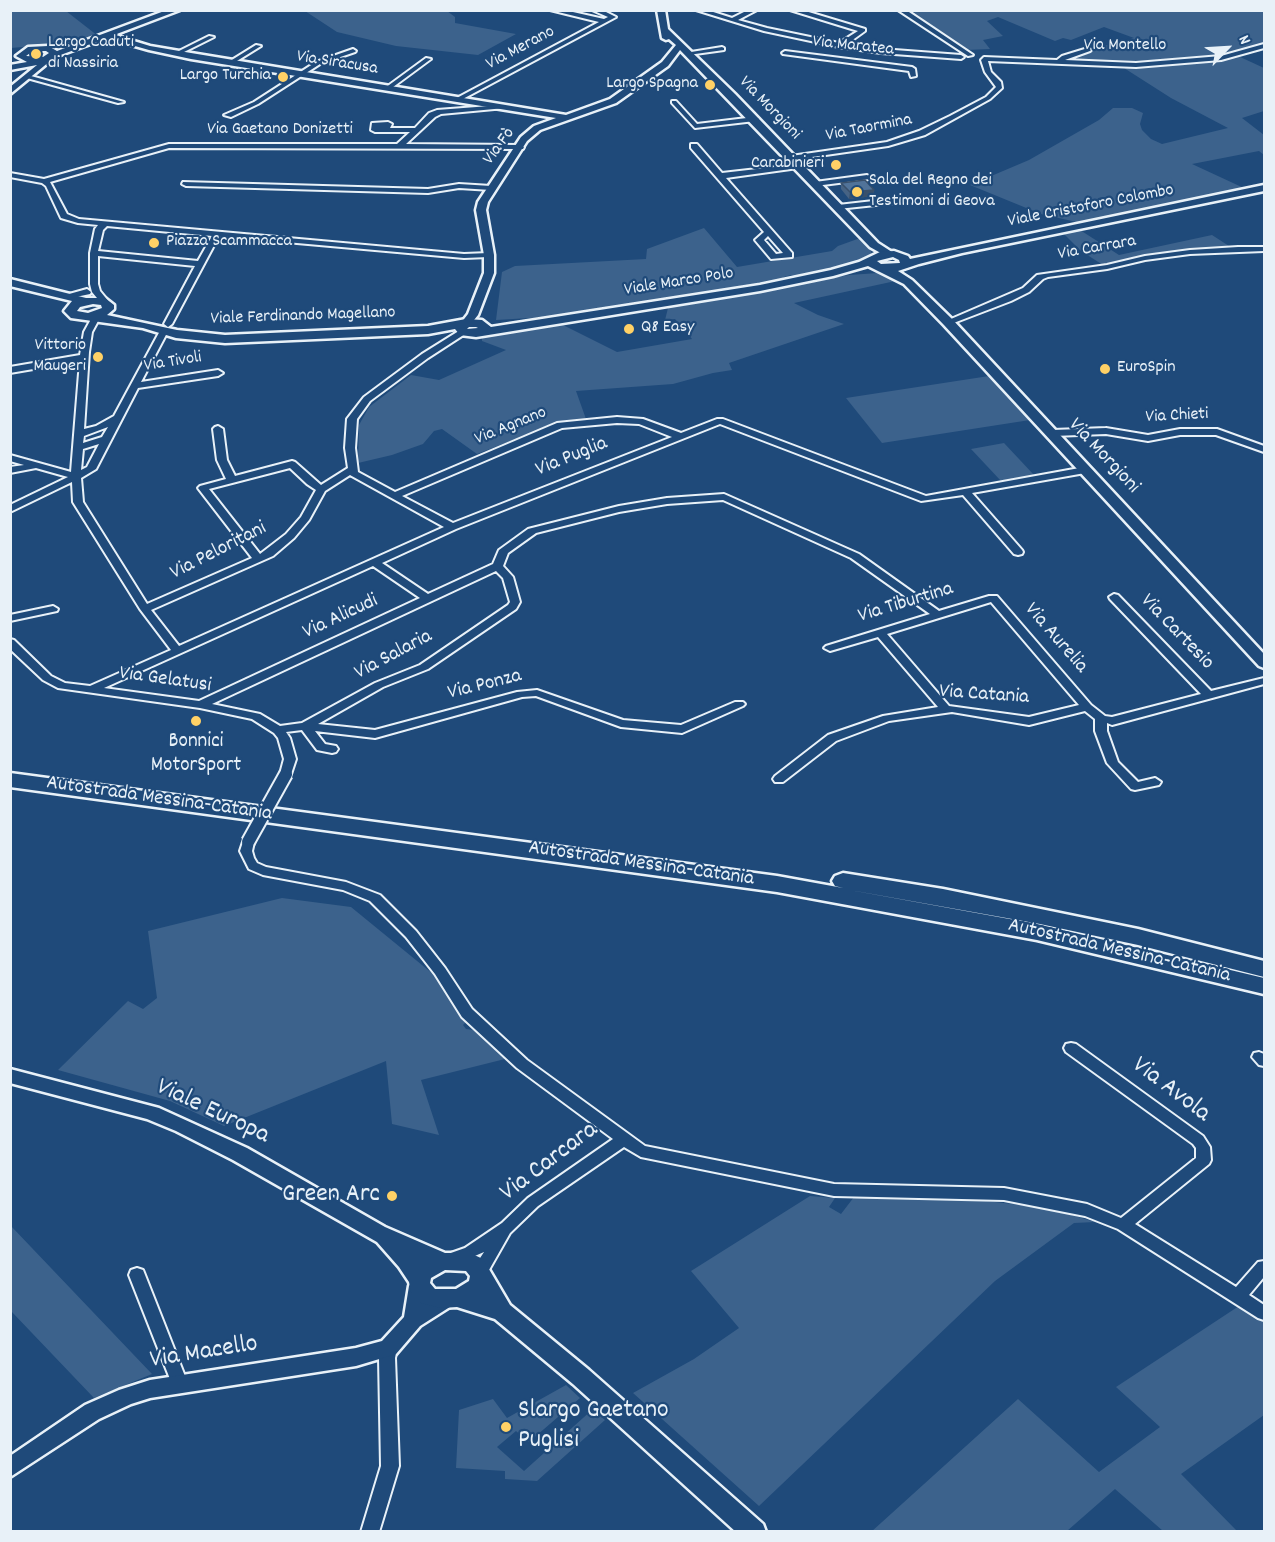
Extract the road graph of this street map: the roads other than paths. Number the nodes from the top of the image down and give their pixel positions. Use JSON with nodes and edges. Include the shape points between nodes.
{"nodes":[{"id":1,"x":176,"y":10,"type":"edge"},
{"id":2,"x":553,"y":10,"type":"edge"},
{"id":3,"x":594,"y":10,"type":"edge"},
{"id":4,"x":660,"y":10,"type":"edge"},
{"id":5,"x":699,"y":10,"type":"edge"},
{"id":6,"x":754,"y":10,"type":"edge"},
{"id":7,"x":793,"y":10,"type":"edge"},
{"id":8,"x":901,"y":10,"type":"edge"},
{"id":9,"x":732,"y":20,"type":"junction"},
{"id":10,"x":603,"y":22,"type":"junction"},
{"id":11,"x":665,"y":30,"type":"junction"},
{"id":12,"x":106,"y":35,"type":"junction"},
{"id":13,"x":211,"y":37,"type":"dead end"},
{"id":14,"x":667,"y":43,"type":"junction"},
{"id":15,"x":840,"y":45,"type":"junction"},
{"id":16,"x":258,"y":46,"type":"dead end"},
{"id":17,"x":1264,"y":46,"type":"edge"},
{"id":18,"x":40,"y":48,"type":"junction"},
{"id":19,"x":722,"y":49,"type":"dead end"},
{"id":20,"x":679,"y":50,"type":"junction"},
{"id":21,"x":1088,"y":50,"type":"dead end"},
{"id":22,"x":353,"y":51,"type":"dead end"},
{"id":23,"x":10,"y":52,"type":"edge"},
{"id":24,"x":178,"y":53,"type":"junction"},
{"id":25,"x":784,"y":53,"type":"dead end"},
{"id":26,"x":967,"y":57,"type":"junction"},
{"id":27,"x":821,"y":58,"type":"junction"},
{"id":28,"x":428,"y":59,"type":"dead end"},
{"id":29,"x":984,"y":59,"type":"junction"},
{"id":30,"x":37,"y":61,"type":"junction"},
{"id":31,"x":1059,"y":62,"type":"junction"},
{"id":32,"x":230,"y":63,"type":"junction"},
{"id":33,"x":11,"y":68,"type":"edge"},
{"id":34,"x":987,"y":69,"type":"junction"},
{"id":35,"x":301,"y":75,"type":"junction"},
{"id":36,"x":913,"y":76,"type":"dead end"},
{"id":37,"x":29,"y":77,"type":"junction"},
{"id":38,"x":387,"y":89,"type":"junction"},
{"id":39,"x":10,"y":92,"type":"edge"},
{"id":40,"x":457,"y":100,"type":"junction"},
{"id":41,"x":120,"y":102,"type":"dead end"},
{"id":42,"x":674,"y":102,"type":"dead end"},
{"id":43,"x":502,"y":107,"type":"junction"},
{"id":44,"x":228,"y":115,"type":"dead end"},
{"id":45,"x":564,"y":117,"type":"junction"},
{"id":46,"x":755,"y":119,"type":"junction"},
{"id":47,"x":386,"y":130,"type":"dead end"},
{"id":48,"x":417,"y":130,"type":"junction"},
{"id":49,"x":400,"y":146,"type":"junction"},
{"id":50,"x":694,"y":146,"type":"dead end"},
{"id":51,"x":495,"y":147,"type":"junction"},
{"id":52,"x":519,"y":147,"type":"junction"},
{"id":53,"x":795,"y":154,"type":"junction"},
{"id":54,"x":798,"y":166,"type":"junction"},
{"id":55,"x":10,"y":175,"type":"edge"},
{"id":56,"x":720,"y":176,"type":"junction"},
{"id":57,"x":867,"y":177,"type":"dead end"},
{"id":58,"x":44,"y":181,"type":"junction"},
{"id":59,"x":186,"y":184,"type":"dead end"},
{"id":60,"x":815,"y":184,"type":"junction"},
{"id":61,"x":491,"y":188,"type":"junction"},
{"id":62,"x":1264,"y":189,"type":"edge"},
{"id":63,"x":891,"y":201,"type":"dead end"},
{"id":64,"x":838,"y":207,"type":"junction"},
{"id":65,"x":104,"y":224,"type":"junction"},
{"id":66,"x":769,"y":232,"type":"dead end"},
{"id":67,"x":217,"y":233,"type":"junction"},
{"id":68,"x":1264,"y":249,"type":"edge"},
{"id":69,"x":962,"y":250,"type":"junction"},
{"id":70,"x":94,"y":253,"type":"junction"},
{"id":71,"x":874,"y":253,"type":"junction"},
{"id":72,"x":892,"y":254,"type":"junction"},
{"id":73,"x":489,"y":255,"type":"junction"},
{"id":74,"x":201,"y":264,"type":"junction"},
{"id":75,"x":904,"y":266,"type":"junction"},
{"id":76,"x":883,"y":268,"type":"junction"},
{"id":77,"x":833,"y":273,"type":"junction"},
{"id":78,"x":10,"y":282,"type":"edge"},
{"id":79,"x":908,"y":282,"type":"junction"},
{"id":80,"x":93,"y":284,"type":"junction"},
{"id":81,"x":37,"y":291,"type":"junction"},
{"id":82,"x":86,"y":298,"type":"junction"},
{"id":83,"x":107,"y":304,"type":"junction"},
{"id":84,"x":71,"y":312,"type":"junction"},
{"id":85,"x":92,"y":316,"type":"junction"},
{"id":86,"x":948,"y":322,"type":"junction"},
{"id":87,"x":144,"y":325,"type":"junction"},
{"id":88,"x":166,"y":327,"type":"junction"},
{"id":89,"x":470,"y":327,"type":"junction"},
{"id":90,"x":88,"y":332,"type":"junction"},
{"id":91,"x":85,"y":357,"type":"junction"},
{"id":92,"x":10,"y":370,"type":"edge"},
{"id":93,"x":218,"y":373,"type":"dead end"},
{"id":94,"x":134,"y":386,"type":"junction"},
{"id":95,"x":116,"y":418,"type":"junction"},
{"id":96,"x":218,"y":429,"type":"dead end"},
{"id":97,"x":79,"y":434,"type":"junction"},
{"id":98,"x":1053,"y":434,"type":"junction"},
{"id":99,"x":679,"y":436,"type":"junction"},
{"id":100,"x":106,"y":439,"type":"junction"},
{"id":101,"x":79,"y":447,"type":"junction"},
{"id":102,"x":1264,"y":449,"type":"edge"},
{"id":103,"x":10,"y":458,"type":"edge"},
{"id":104,"x":37,"y":465,"type":"junction"},
{"id":105,"x":10,"y":470,"type":"edge"},
{"id":106,"x":351,"y":470,"type":"junction"},
{"id":107,"x":1085,"y":470,"type":"junction"},
{"id":108,"x":76,"y":476,"type":"junction"},
{"id":109,"x":232,"y":480,"type":"junction"},
{"id":110,"x":321,"y":489,"type":"junction"},
{"id":111,"x":965,"y":491,"type":"junction"},
{"id":112,"x":395,"y":495,"type":"junction"},
{"id":113,"x":10,"y":509,"type":"edge"},
{"id":114,"x":452,"y":527,"type":"junction"},
{"id":115,"x":1018,"y":552,"type":"dead end"},
{"id":116,"x":259,"y":559,"type":"junction"},
{"id":117,"x":374,"y":562,"type":"junction"},
{"id":118,"x":498,"y":566,"type":"junction"},
{"id":119,"x":1114,"y":597,"type":"dead end"},
{"id":120,"x":993,"y":598,"type":"joint"},
{"id":121,"x":428,"y":599,"type":"junction"},
{"id":122,"x":53,"y":609,"type":"dead end"},
{"id":123,"x":145,"y":609,"type":"junction"},
{"id":124,"x":938,"y":615,"type":"junction"},
{"id":125,"x":10,"y":618,"type":"edge"},
{"id":126,"x":880,"y":632,"type":"junction"},
{"id":127,"x":10,"y":642,"type":"edge"},
{"id":128,"x":830,"y":648,"type":"dead end"},
{"id":129,"x":177,"y":651,"type":"junction"},
{"id":130,"x":1264,"y":663,"type":"edge"},
{"id":131,"x":1264,"y":681,"type":"edge"},
{"id":132,"x":91,"y":690,"type":"junction"},
{"id":133,"x":1209,"y":696,"type":"junction"},
{"id":134,"x":739,"y":704,"type":"dead end"},
{"id":135,"x":200,"y":705,"type":"junction"},
{"id":136,"x":1088,"y":707,"type":"junction"},
{"id":137,"x":945,"y":710,"type":"junction"},
{"id":138,"x":1101,"y":718,"type":"junction"},
{"id":139,"x":304,"y":726,"type":"junction"},
{"id":140,"x":278,"y":730,"type":"junction"},
{"id":141,"x":332,"y":749,"type":"dead end"},
{"id":142,"x":10,"y":766,"type":"edge"},
{"id":143,"x":10,"y":773,"type":"edge"},
{"id":144,"x":779,"y":779,"type":"dead end"},
{"id":145,"x":10,"y":780,"type":"edge"},
{"id":146,"x":1155,"y":782,"type":"dead end"},
{"id":147,"x":875,"y":886,"type":"junction"},
{"id":148,"x":1264,"y":969,"type":"edge"},
{"id":149,"x":1264,"y":986,"type":"edge"},
{"id":150,"x":1071,"y":1048,"type":"dead end"},
{"id":151,"x":10,"y":1076,"type":"edge"},
{"id":152,"x":624,"y":1139,"type":"junction"},
{"id":153,"x":1123,"y":1225,"type":"junction"},
{"id":154,"x":507,"y":1227,"type":"junction"},
{"id":155,"x":377,"y":1233,"type":"junction"},
{"id":156,"x":446,"y":1261,"type":"junction"},
{"id":157,"x":1264,"y":1267,"type":"edge"},
{"id":158,"x":480,"y":1274,"type":"junction"},
{"id":159,"x":137,"y":1275,"type":"dead end"},
{"id":160,"x":419,"y":1283,"type":"junction"},
{"id":161,"x":1238,"y":1296,"type":"junction"},
{"id":162,"x":451,"y":1299,"type":"junction"},
{"id":163,"x":502,"y":1312,"type":"junction"},
{"id":164,"x":1264,"y":1313,"type":"edge"},
{"id":165,"x":413,"y":1320,"type":"junction"},
{"id":166,"x":389,"y":1348,"type":"junction"},
{"id":167,"x":180,"y":1384,"type":"junction"},
{"id":168,"x":10,"y":1468,"type":"edge"},
{"id":169,"x":370,"y":1532,"type":"edge"},
{"id":170,"x":754,"y":1532,"type":"edge"}],
"edges":[{"from":1,"to":12,"type":"street"},
{"from":2,"to":10,"type":"street"},
{"from":3,"to":10,"type":"street","via":[[614,16]]},
{"from":4,"to":11,"type":"street"},
{"from":5,"to":9,"type":"street"},
{"from":6,"to":9,"type":"street"},
{"from":7,"to":15,"type":"street","via":[[863,30]]},
{"from":8,"to":26,"type":"street"},
{"from":9,"to":15,"type":"street"},
{"from":10,"to":40,"type":"street","name":"Via Merano"},
{"from":11,"to":14,"type":"street"},
{"from":11,"to":20,"type":"street","name":"Via Morgioni"},
{"from":12,"to":18,"type":"street"},
{"from":12,"to":24,"type":"street","name":"Via Siracusa"},
{"from":12,"to":30,"type":"street"},
{"from":13,"to":24,"type":"street"},
{"from":14,"to":20,"type":"street"},
{"from":14,"to":20,"type":"street"},
{"from":15,"to":26,"type":"street"},
{"from":15,"to":27,"type":"street"},
{"from":16,"to":32,"type":"street"},
{"from":17,"to":31,"type":"street","name":"Via Montello","via":[[1221,58],[1136,65]]},
{"from":18,"to":23,"type":"street"},
{"from":18,"to":30,"type":"street","via":[[54,51]]},
{"from":18,"to":30,"type":"street","via":[[23,52]]},
{"from":19,"to":20,"type":"street"},
{"from":20,"to":45,"type":"street","name":"Via Fò","via":[[613,101]]},
{"from":20,"to":46,"type":"street","name":"Via Morgioni"},
{"from":21,"to":31,"type":"street"},
{"from":22,"to":35,"type":"street","via":[[318,63]]},
{"from":23,"to":30,"type":"street"},
{"from":24,"to":32,"type":"street","name":"Via Siracusa"},
{"from":25,"to":27,"type":"street","name":"Via Maratea"},
{"from":26,"to":29,"type":"street","name":"Via Montello"},
{"from":26,"to":34,"type":"street","name":"Via Taormina"},
{"from":27,"to":36,"type":"street","name":"Via Maratea","via":[[912,69]]},
{"from":28,"to":38,"type":"street"},
{"from":29,"to":31,"type":"street","name":"Via Montello"},
{"from":29,"to":34,"type":"street","name":"Via Taormina"},
{"from":30,"to":33,"type":"street"},
{"from":30,"to":37,"type":"street"},
{"from":32,"to":35,"type":"street","name":"Via Siracusa"},
{"from":34,"to":53,"type":"street","name":"Via Taormina","via":[[998,82],[995,93],[922,133],[888,144]]},
{"from":35,"to":38,"type":"street","name":"Via Siracusa"},
{"from":35,"to":44,"type":"street"},
{"from":37,"to":39,"type":"street"},
{"from":37,"to":41,"type":"street"},
{"from":38,"to":40,"type":"street","name":"Via Siracusa"},
{"from":40,"to":43,"type":"street","name":"Via Siracusa"},
{"from":42,"to":46,"type":"street","via":[[691,126]]},
{"from":43,"to":45,"type":"street","name":"Via Siracusa"},
{"from":43,"to":48,"type":"street","via":[[440,112]]},
{"from":45,"to":52,"type":"street","name":"Via Fò","via":[[537,128]]},
{"from":46,"to":53,"type":"street","name":"Via Morgioni"},
{"from":47,"to":48,"type":"street"},
{"from":48,"to":49,"type":"street"},
{"from":49,"to":51,"type":"street","name":"Via Gaetano Donizetti"},
{"from":49,"to":58,"type":"street","name":"Via Gaetano Donizetti","via":[[169,146]]},
{"from":50,"to":56,"type":"street"},
{"from":51,"to":52,"type":"street"},
{"from":51,"to":52,"type":"street"},
{"from":52,"to":61,"type":"street","name":"Via Fò"},
{"from":53,"to":54,"type":"street","name":"Via Morgioni"},
{"from":54,"to":56,"type":"street"},
{"from":54,"to":60,"type":"street","name":"Via Morgioni"},
{"from":55,"to":58,"type":"street"},
{"from":56,"to":66,"type":"street"},
{"from":57,"to":60,"type":"street"},
{"from":58,"to":65,"type":"street","via":[[64,216]]},
{"from":59,"to":61,"type":"street","via":[[428,191],[459,186]]},
{"from":60,"to":64,"type":"street","name":"Via Morgioni"},
{"from":61,"to":73,"type":"street","name":"Via Fò","via":[[481,210]]},
{"from":62,"to":69,"type":"main road","name":"Viale Cristoforo Colombo"},
{"from":63,"to":64,"type":"street"},
{"from":64,"to":71,"type":"street","name":"Via Morgioni"},
{"from":65,"to":67,"type":"street"},
{"from":65,"to":70,"type":"street","via":[[99,229]]},
{"from":67,"to":73,"type":"street","via":[[464,256]]},
{"from":67,"to":74,"type":"street"},
{"from":68,"to":86,"type":"street","name":"Via Carrara","via":[[1145,258],[1042,276],[1008,299]]},
{"from":69,"to":72,"type":"main road"},
{"from":69,"to":75,"type":"main road"},
{"from":70,"to":74,"type":"street"},
{"from":70,"to":80,"type":"street"},
{"from":71,"to":72,"type":"main road"},
{"from":71,"to":76,"type":"main road","via":[[873,264]]},
{"from":71,"to":77,"type":"main road","via":[[863,264]]},
{"from":72,"to":75,"type":"main road","via":[[904,258]]},
{"from":73,"to":89,"type":"street","name":"Via Fò","via":[[489,273]]},
{"from":74,"to":88,"type":"street"},
{"from":75,"to":76,"type":"main road"},
{"from":75,"to":79,"type":"main road","via":[[902,272]]},
{"from":76,"to":77,"type":"main road"},
{"from":76,"to":79,"type":"main road"},
{"from":77,"to":89,"type":"main road","name":"Viale Marco Polo","via":[[529,323]]},
{"from":78,"to":81,"type":"main road"},
{"from":79,"to":86,"type":"main road","name":"Via Morgioni"},
{"from":80,"to":82,"type":"street"},
{"from":80,"to":83,"type":"street"},
{"from":81,"to":82,"type":"main road"},
{"from":81,"to":84,"type":"main road"},
{"from":82,"to":83,"type":"main road"},
{"from":82,"to":84,"type":"main road","via":[[73,305]]},
{"from":83,"to":85,"type":"main road","via":[[104,312]]},
{"from":83,"to":87,"type":"main road"},
{"from":84,"to":85,"type":"main road"},
{"from":84,"to":90,"type":"street","via":[[87,325]]},
{"from":85,"to":87,"type":"main road"},
{"from":85,"to":90,"type":"street","via":[[94,321]]},
{"from":86,"to":98,"type":"main road","name":"Via Morgioni"},
{"from":87,"to":88,"type":"main road","name":"Viale Ferdinando Magellano"},
{"from":88,"to":89,"type":"main road","name":"Viale Ferdinando Magellano","via":[[201,338],[249,340]]},
{"from":88,"to":94,"type":"street"},
{"from":89,"to":106,"type":"street","via":[[367,399],[352,419]]},
{"from":90,"to":91,"type":"street"},
{"from":91,"to":92,"type":"street"},
{"from":91,"to":97,"type":"street"},
{"from":93,"to":94,"type":"street","name":"Via Tivoli"},
{"from":94,"to":95,"type":"street"},
{"from":95,"to":97,"type":"street"},
{"from":95,"to":100,"type":"street"},
{"from":96,"to":109,"type":"street","via":[[222,460]]},
{"from":97,"to":101,"type":"street"},
{"from":98,"to":102,"type":"street","name":"Via Chieti","via":[[1106,431],[1148,438],[1180,432],[1217,432]]},
{"from":98,"to":107,"type":"main road","name":"Via Morgioni"},
{"from":99,"to":111,"type":"street","name":"Via Puglia","via":[[720,421],[925,499]]},
{"from":99,"to":112,"type":"street","name":"Via Agnano","via":[[640,421],[560,425]]},
{"from":99,"to":114,"type":"street","name":"Via Puglia"},
{"from":100,"to":101,"type":"street"},
{"from":100,"to":108,"type":"street","via":[[91,469]]},
{"from":101,"to":108,"type":"street"},
{"from":103,"to":104,"type":"street"},
{"from":104,"to":105,"type":"street"},
{"from":104,"to":108,"type":"street"},
{"from":106,"to":110,"type":"street","name":"Via Peloritani"},
{"from":106,"to":112,"type":"street"},
{"from":107,"to":111,"type":"street","name":"Via Puglia"},
{"from":107,"to":130,"type":"main road","name":"Via Morgioni"},
{"from":108,"to":113,"type":"street"},
{"from":108,"to":123,"type":"street","via":[[78,502]]},
{"from":109,"to":110,"type":"street","via":[[292,464]]},
{"from":109,"to":116,"type":"street","via":[[203,488]]},
{"from":110,"to":116,"type":"street","name":"Via Peloritani","via":[[290,536]]},
{"from":111,"to":115,"type":"street"},
{"from":112,"to":114,"type":"street"},
{"from":114,"to":117,"type":"street","name":"Via Puglia"},
{"from":116,"to":123,"type":"street","name":"Via Peloritani"},
{"from":117,"to":121,"type":"street"},
{"from":117,"to":129,"type":"street","name":"Via Puglia"},
{"from":118,"to":121,"type":"street","name":"Via Alicudi"},
{"from":118,"to":124,"type":"street","via":[[503,552],[532,531],[619,509],[724,497],[855,556]]},
{"from":118,"to":139,"type":"street","name":"Via Salaria","via":[[508,577],[515,602],[512,607],[424,667],[380,685]]},
{"from":119,"to":133,"type":"street","name":"Via Cartesio"},
{"from":120,"to":124,"type":"street","name":"Via Tiburtina"},
{"from":120,"to":136,"type":"street","name":"Via Aurelia"},
{"from":121,"to":135,"type":"street","name":"Via Alicudi"},
{"from":122,"to":125,"type":"street"},
{"from":123,"to":129,"type":"street"},
{"from":124,"to":126,"type":"street","name":"Via Tiburtina"},
{"from":126,"to":128,"type":"street","name":"Via Tiburtina"},
{"from":126,"to":137,"type":"street"},
{"from":127,"to":132,"type":"street","name":"Via Gelatusi","via":[[47,678],[62,686]]},
{"from":129,"to":132,"type":"street","name":"Via Puglia"},
{"from":131,"to":133,"type":"street"},
{"from":132,"to":135,"type":"street","name":"Via Gelatusi"},
{"from":133,"to":138,"type":"street","via":[[1112,721]]},
{"from":134,"to":139,"type":"street","name":"Via Ponza","via":[[682,729],[621,723],[537,693],[375,734]]},
{"from":135,"to":140,"type":"street","name":"Via Gelatusi","via":[[255,716]]},
{"from":136,"to":137,"type":"street","name":"Via Catania","via":[[1029,721]]},
{"from":136,"to":138,"type":"street"},
{"from":137,"to":144,"type":"street","name":"Via Catania","via":[[887,718],[832,738]]},
{"from":138,"to":146,"type":"street","via":[[1101,731],[1113,764],[1135,786]]},
{"from":139,"to":140,"type":"street","name":"Via Salaria"},
{"from":139,"to":141,"type":"street","via":[[321,747]]},
{"from":140,"to":152,"type":"street","bridge":true,"via":[[288,746],[290,759],[286,774],[248,842],[246,851],[254,866],[346,886],[385,905],[440,971],[467,1013],[522,1064]]},
{"from":142,"to":147,"type":"highway","name":"Autostrada Messina-Catania","via":[[777,869]]},
{"from":143,"to":147,"type":"highway"},
{"from":145,"to":149,"type":"highway","name":"Autostrada Messina-Catania","via":[[777,884],[1037,932]]},
{"from":147,"to":148,"type":"highway","name":"Autostrada Messina-Catania","via":[[1062,921]]},
{"from":150,"to":153,"type":"street","name":"Via Avola","via":[[1203,1148],[1204,1160]]},
{"from":151,"to":155,"type":"main road","name":"Viale Europa","via":[[152,1113],[183,1126],[240,1154]]},
{"from":152,"to":153,"type":"street","via":[[642,1151],[682,1161],[834,1190],[1004,1194],[1087,1210]]},
{"from":152,"to":154,"type":"street","name":"Via Carcara","via":[[533,1202]]},
{"from":153,"to":161,"type":"street"},
{"from":154,"to":156,"type":"street","via":[[471,1252]]},
{"from":154,"to":158,"type":"street"},
{"from":155,"to":156,"type":"main road"},
{"from":155,"to":160,"type":"main road","via":[[407,1261]]},
{"from":156,"to":158,"type":"main road","via":[[470,1262]]},
{"from":156,"to":160,"type":"main road","via":[[426,1268]]},
{"from":157,"to":161,"type":"street"},
{"from":158,"to":162,"type":"main road","via":[[478,1286],[472,1292]]},
{"from":158,"to":163,"type":"main road"},
{"from":159,"to":167,"type":"street"},
{"from":160,"to":162,"type":"main road","via":[[429,1297]]},
{"from":160,"to":165,"type":"street"},
{"from":161,"to":164,"type":"street"},
{"from":162,"to":163,"type":"main road"},
{"from":162,"to":165,"type":"street"},
{"from":163,"to":170,"type":"main road","via":[[582,1377]]},
{"from":165,"to":166,"type":"street"},
{"from":166,"to":167,"type":"street","name":"Via Macello","via":[[356,1357]]},
{"from":166,"to":169,"type":"street","via":[[390,1466]]},
{"from":167,"to":168,"type":"street","name":"Via Macello","via":[[105,1404]]}]}
